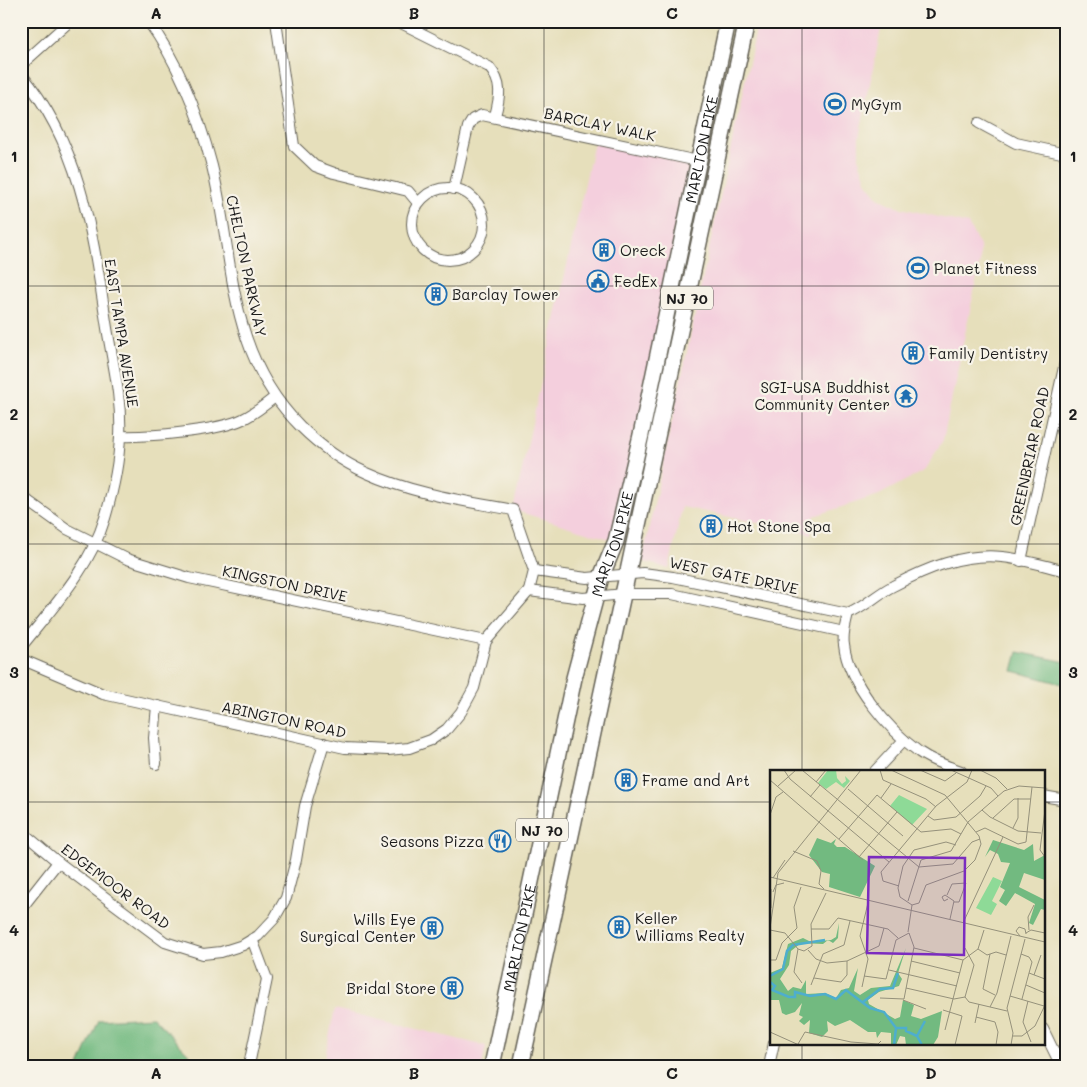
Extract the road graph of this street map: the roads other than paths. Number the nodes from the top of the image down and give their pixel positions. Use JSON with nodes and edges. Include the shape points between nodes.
{"nodes":[{"id":1,"x":70,"y":21,"type":"edge"},
{"id":2,"x":148,"y":21,"type":"edge"},
{"id":3,"x":276,"y":21,"type":"edge"},
{"id":4,"x":397,"y":21,"type":"edge"},
{"id":5,"x":728,"y":21,"type":"edge"},
{"id":6,"x":747,"y":21,"type":"edge"},
{"id":7,"x":21,"y":65,"type":"edge"},
{"id":8,"x":21,"y":74,"type":"edge"},
{"id":9,"x":495,"y":116,"type":"junction"},
{"id":10,"x":979,"y":123,"type":"dead end"},
{"id":11,"x":1066,"y":154,"type":"edge"},
{"id":12,"x":698,"y":161,"type":"junction"},
{"id":13,"x":454,"y":188,"type":"junction"},
{"id":14,"x":418,"y":203,"type":"junction"},
{"id":15,"x":1066,"y":358,"type":"edge"},
{"id":16,"x":275,"y":397,"type":"junction"},
{"id":17,"x":120,"y":436,"type":"junction"},
{"id":18,"x":21,"y":493,"type":"edge"},
{"id":19,"x":95,"y":543,"type":"junction"},
{"id":20,"x":1021,"y":561,"type":"junction"},
{"id":21,"x":1066,"y":571,"type":"edge"},
{"id":22,"x":614,"y":576,"type":"junction"},
{"id":23,"x":532,"y":581,"type":"junction"},
{"id":24,"x":610,"y":595,"type":"junction"},
{"id":25,"x":846,"y":623,"type":"junction"},
{"id":26,"x":486,"y":641,"type":"junction"},
{"id":27,"x":21,"y":647,"type":"edge"},
{"id":28,"x":21,"y":659,"type":"edge"},
{"id":29,"x":157,"y":706,"type":"junction"},
{"id":30,"x":904,"y":740,"type":"junction"},
{"id":31,"x":324,"y":743,"type":"junction"},
{"id":32,"x":156,"y":764,"type":"dead end"},
{"id":33,"x":876,"y":770,"type":"edge"},
{"id":34,"x":958,"y":770,"type":"edge"},
{"id":35,"x":1044,"y":796,"type":"edge"},
{"id":36,"x":1066,"y":800,"type":"edge"},
{"id":37,"x":21,"y":831,"type":"edge"},
{"id":38,"x":58,"y":862,"type":"junction"},
{"id":39,"x":21,"y":909,"type":"edge"},
{"id":40,"x":252,"y":940,"type":"junction"},
{"id":41,"x":1044,"y":1031,"type":"edge"},
{"id":42,"x":774,"y":1044,"type":"edge"},
{"id":43,"x":249,"y":1065,"type":"edge"},
{"id":44,"x":492,"y":1066,"type":"edge"},
{"id":45,"x":521,"y":1066,"type":"edge"},
{"id":46,"x":769,"y":1066,"type":"edge"},
{"id":47,"x":1061,"y":1066,"type":"edge"}],
"edges":[{"from":1,"to":7,"type":"street"},
{"from":2,"to":16,"type":"street","name":"CHELTON PARKWAY","via":[[173,64],[197,116],[212,167],[246,342]]},
{"from":3,"to":14,"type":"street","via":[[294,146],[315,166],[408,191]]},
{"from":4,"to":9,"type":"street","via":[[489,66],[500,90]]},
{"from":5,"to":12,"type":"highway","name":"MARLTON PIKE","number":"NJ 70"},
{"from":6,"to":22,"type":"highway","name":"MARLTON PIKE","number":"NJ 70"},
{"from":8,"to":17,"type":"street","name":"EAST TAMPA AVENUE","via":[[46,106],[78,176],[114,366]]},
{"from":9,"to":12,"type":"street","name":"BARCLAY WALK"},
{"from":9,"to":13,"type":"street","name":"BARCLAY WALK","via":[[480,115],[469,124]]},
{"from":10,"to":11,"type":"street","via":[[1016,143]]},
{"from":12,"to":22,"type":"highway","name":"MARLTON PIKE","number":"NJ 70","via":[[616,541]]},
{"from":13,"to":14,"type":"street","via":[[434,191]]},
{"from":13,"to":14,"type":"street","via":[[474,199],[483,219],[479,241],[461,257],[438,258],[418,244],[412,226]]},
{"from":15,"to":20,"type":"street","name":"GREENBRIAR ROAD"},
{"from":16,"to":17,"type":"street","via":[[235,422],[147,436]]},
{"from":16,"to":23,"type":"street","name":"CHELTON PARKWAY","via":[[322,446],[366,473],[419,490],[513,510]]},
{"from":17,"to":19,"type":"street","name":"EAST TAMPA AVENUE","via":[[115,477]]},
{"from":18,"to":19,"type":"street","name":"KINGSTON DRIVE","via":[[67,529]]},
{"from":19,"to":26,"type":"street","name":"KINGSTON DRIVE","via":[[127,559],[189,578]]},
{"from":19,"to":27,"type":"street","name":"EAST TAMPA AVENUE","via":[[75,579]]},
{"from":20,"to":21,"type":"street"},
{"from":20,"to":25,"type":"street","via":[[1002,557],[968,558],[939,564],[891,587]]},
{"from":22,"to":23,"type":"street"},
{"from":22,"to":24,"type":"highway","name":"MARLTON PIKE","number":"NJ 70"},
{"from":22,"to":24,"type":"highway","name":"MARLTON PIKE","number":"NJ 70"},
{"from":22,"to":25,"type":"street","name":"WEST GATE DRIVE","via":[[643,573],[673,577]]},
{"from":23,"to":24,"type":"street","via":[[583,598]]},
{"from":23,"to":26,"type":"street"},
{"from":24,"to":25,"type":"street","via":[[672,594]]},
{"from":24,"to":44,"type":"highway","name":"MARLTON PIKE","number":"NJ 70","via":[[574,678]]},
{"from":24,"to":45,"type":"highway","name":"MARLTON PIKE","number":"NJ 70"},
{"from":25,"to":30,"type":"street","via":[[845,653],[856,679],[886,723]]},
{"from":26,"to":31,"type":"street","name":"ABINGTON ROAD","via":[[474,688],[462,712],[447,729],[431,740],[409,748],[388,750],[344,748]]},
{"from":28,"to":29,"type":"street","name":"ABINGTON ROAD","via":[[103,694]]},
{"from":29,"to":31,"type":"street","name":"ABINGTON ROAD"},
{"from":29,"to":32,"type":"street"},
{"from":30,"to":33,"type":"street"},
{"from":30,"to":34,"type":"street","via":[[936,762]]},
{"from":31,"to":40,"type":"street","name":"EDGEMOOR ROAD","via":[[305,806],[286,898],[274,919]]},
{"from":35,"to":36,"type":"street"},
{"from":37,"to":38,"type":"street","name":"EDGEMOOR ROAD"},
{"from":38,"to":39,"type":"street"},
{"from":38,"to":40,"type":"street","name":"EDGEMOOR ROAD","via":[[140,925],[173,946],[203,954],[221,952]]},
{"from":40,"to":43,"type":"street","via":[[267,979]]},
{"from":41,"to":47,"type":"street"},
{"from":42,"to":46,"type":"street"}]}
